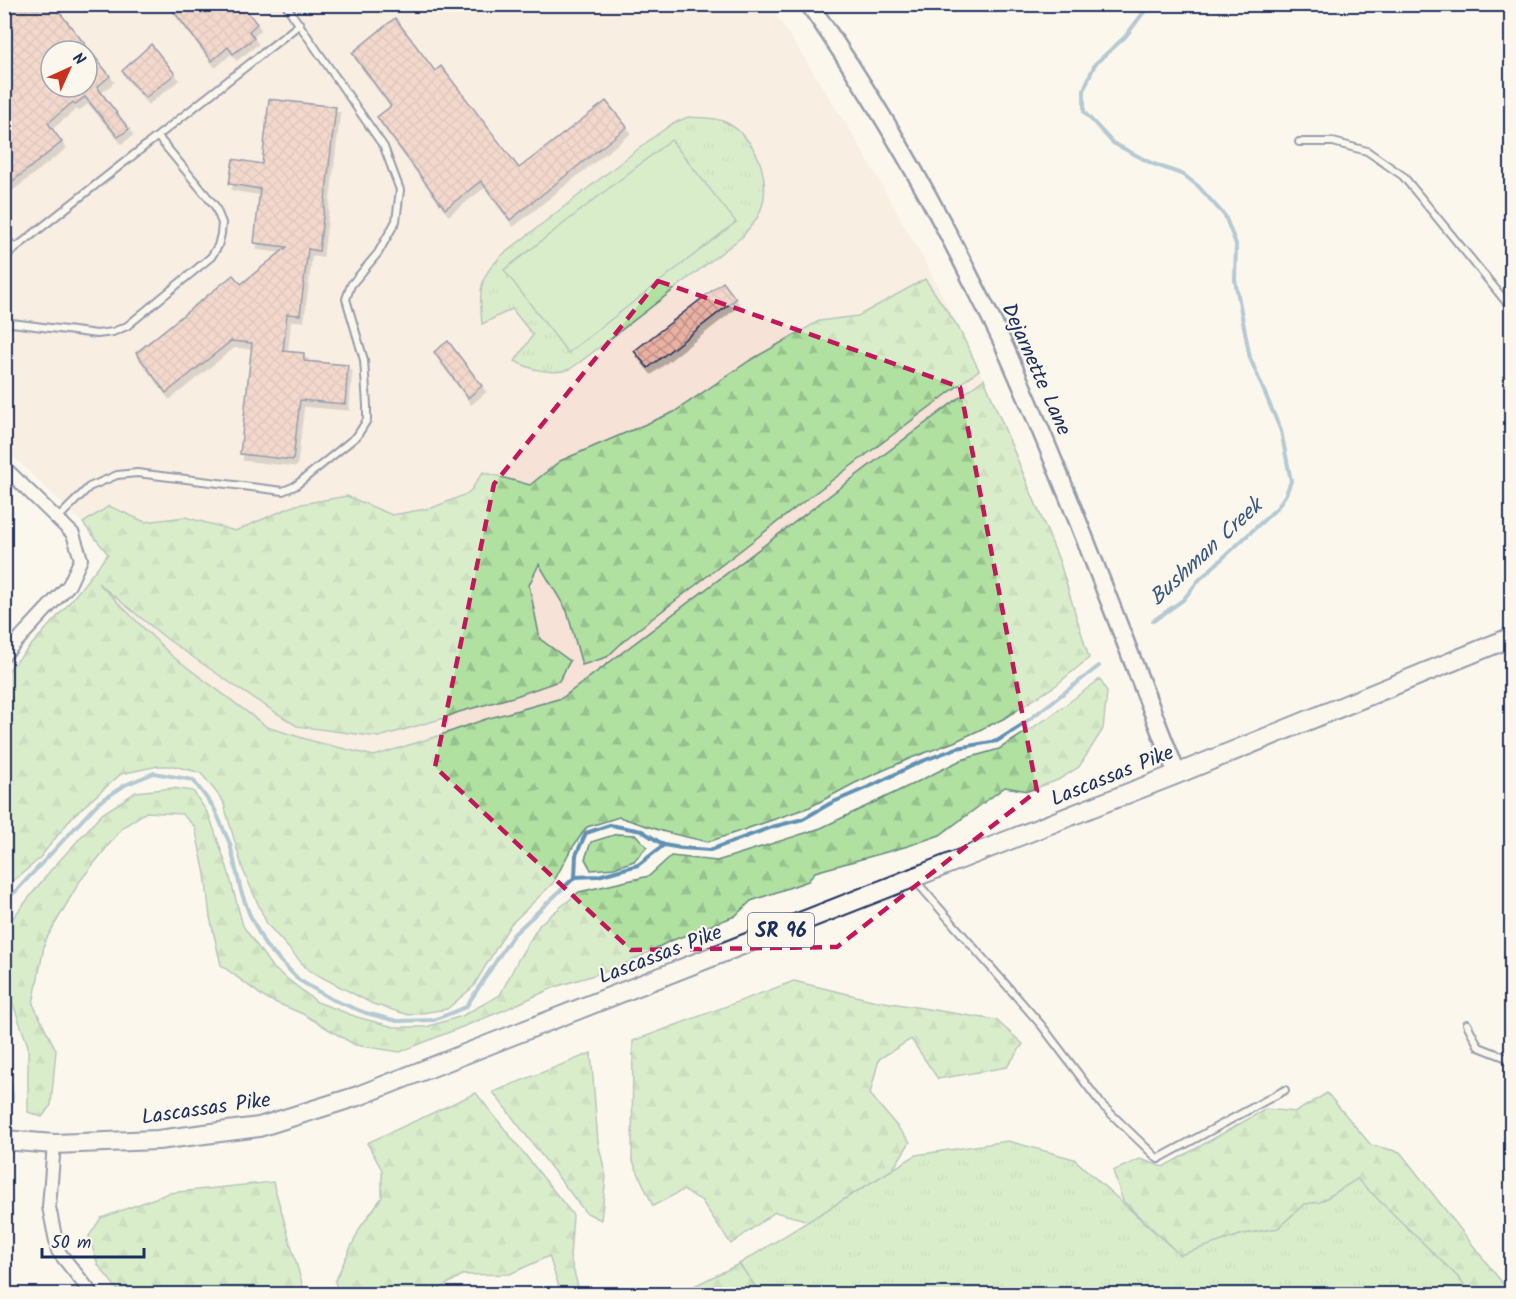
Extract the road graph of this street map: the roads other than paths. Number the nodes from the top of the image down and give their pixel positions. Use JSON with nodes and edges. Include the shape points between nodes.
{"nodes":[{"id":1,"x":285,"y":4,"type":"edge"},
{"id":2,"x":810,"y":4,"type":"edge"},
{"id":3,"x":300,"y":24,"type":"junction"},
{"id":4,"x":158,"y":137,"type":"junction"},
{"id":5,"x":1299,"y":142,"type":"dead end"},
{"id":6,"x":4,"y":236,"type":"edge"},
{"id":7,"x":15,"y":249,"type":"junction"},
{"id":8,"x":4,"y":257,"type":"edge"},
{"id":9,"x":1512,"y":309,"type":"edge"},
{"id":10,"x":4,"y":322,"type":"edge"},
{"id":11,"x":4,"y":467,"type":"edge"},
{"id":12,"x":58,"y":518,"type":"junction"},
{"id":13,"x":1512,"y":637,"type":"edge"},
{"id":14,"x":4,"y":654,"type":"edge"},
{"id":15,"x":1177,"y":774,"type":"junction"},
{"id":16,"x":914,"y":878,"type":"junction"},
{"id":17,"x":1467,"y":1024,"type":"dead end"},
{"id":18,"x":1512,"y":1060,"type":"edge"},
{"id":19,"x":1285,"y":1090,"type":"dead end"},
{"id":20,"x":4,"y":1140,"type":"edge"},
{"id":21,"x":54,"y":1144,"type":"junction"},
{"id":22,"x":92,"y":1294,"type":"edge"}],
"edges":[{"from":1,"to":3,"type":"lane"},
{"from":2,"to":15,"type":"main road","name":"Dejarnette Lane","via":[[902,148],[1005,348]]},
{"from":3,"to":4,"type":"lane"},
{"from":3,"to":12,"type":"lane","via":[[384,147],[400,190],[396,222],[378,253],[351,285],[346,299],[364,360],[366,420],[357,436],[295,486],[283,491],[137,473],[117,475],[89,487]]},
{"from":4,"to":7,"type":"lane"},
{"from":4,"to":10,"type":"lane","via":[[214,206],[222,222],[212,257],[127,326],[113,332],[97,334]]},
{"from":5,"to":9,"type":"lane","via":[[1334,142],[1367,151],[1403,176]]},
{"from":6,"to":7,"type":"lane"},
{"from":7,"to":8,"type":"lane"},
{"from":11,"to":12,"type":"street"},
{"from":12,"to":14,"type":"street","via":[[73,534],[81,559],[69,585]]},
{"from":13,"to":15,"type":"main road","name":"Lascassas Pike","number":"SR 96"},
{"from":15,"to":16,"type":"main road","name":"Lascassas Pike","number":"SR 96"},
{"from":16,"to":19,"type":"lane","via":[[1042,1026],[1102,1105],[1158,1160]]},
{"from":16,"to":21,"type":"main road","name":"Lascassas Pike","number":"SR 96","via":[[358,1096],[259,1127],[158,1140]]},
{"from":17,"to":18,"type":"lane","via":[[1479,1047]]},
{"from":20,"to":21,"type":"main road","name":"Lascassas Pike","number":"SR 96"},
{"from":21,"to":22,"type":"street","via":[[49,1207],[58,1251]]}]}
